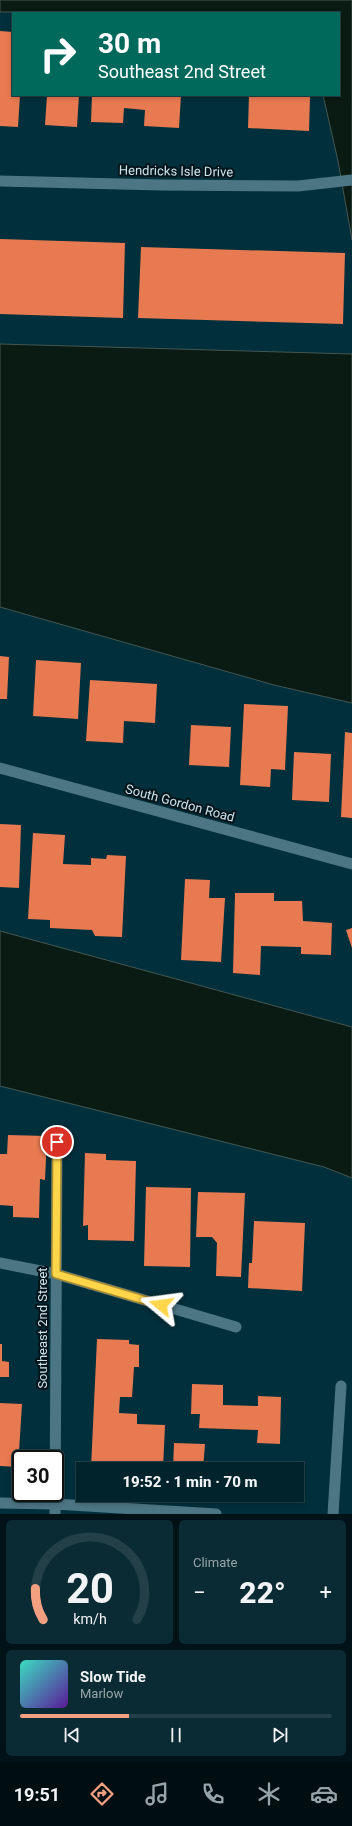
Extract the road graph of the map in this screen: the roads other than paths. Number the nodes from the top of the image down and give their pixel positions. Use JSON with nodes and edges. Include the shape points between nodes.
{"nodes":[{"id":1,"x":352,"y":180,"type":"edge"},
{"id":2,"x":0,"y":181,"type":"edge"},
{"id":3,"x":0,"y":768,"type":"edge"},
{"id":4,"x":352,"y":864,"type":"edge"},
{"id":5,"x":57,"y":1142,"type":"dead end"},
{"id":6,"x":0,"y":1263,"type":"edge"},
{"id":7,"x":56,"y":1274,"type":"junction"},
{"id":8,"x":236,"y":1327,"type":"dead end"},
{"id":9,"x":340,"y":1386,"type":"dead end"},
{"id":10,"x":0,"y":1503,"type":"edge"},
{"id":11,"x":55,"y":1509,"type":"edge"},
{"id":12,"x":216,"y":1514,"type":"edge"},
{"id":13,"x":333,"y":1514,"type":"edge"}],
"edges":[{"from":1,"to":2,"type":"street","name":"Hendricks Isle Drive","via":[[298,186]]},
{"from":3,"to":4,"type":"street","name":"South Gordon Road"},
{"from":5,"to":7,"type":"street","name":"Southeast 2nd Street"},
{"from":6,"to":7,"type":"street"},
{"from":7,"to":8,"type":"street"},
{"from":7,"to":11,"type":"street","name":"Southeast 2nd Street"},
{"from":9,"to":13,"type":"street"},
{"from":10,"to":11,"type":"street"},
{"from":11,"to":12,"type":"street"}]}
